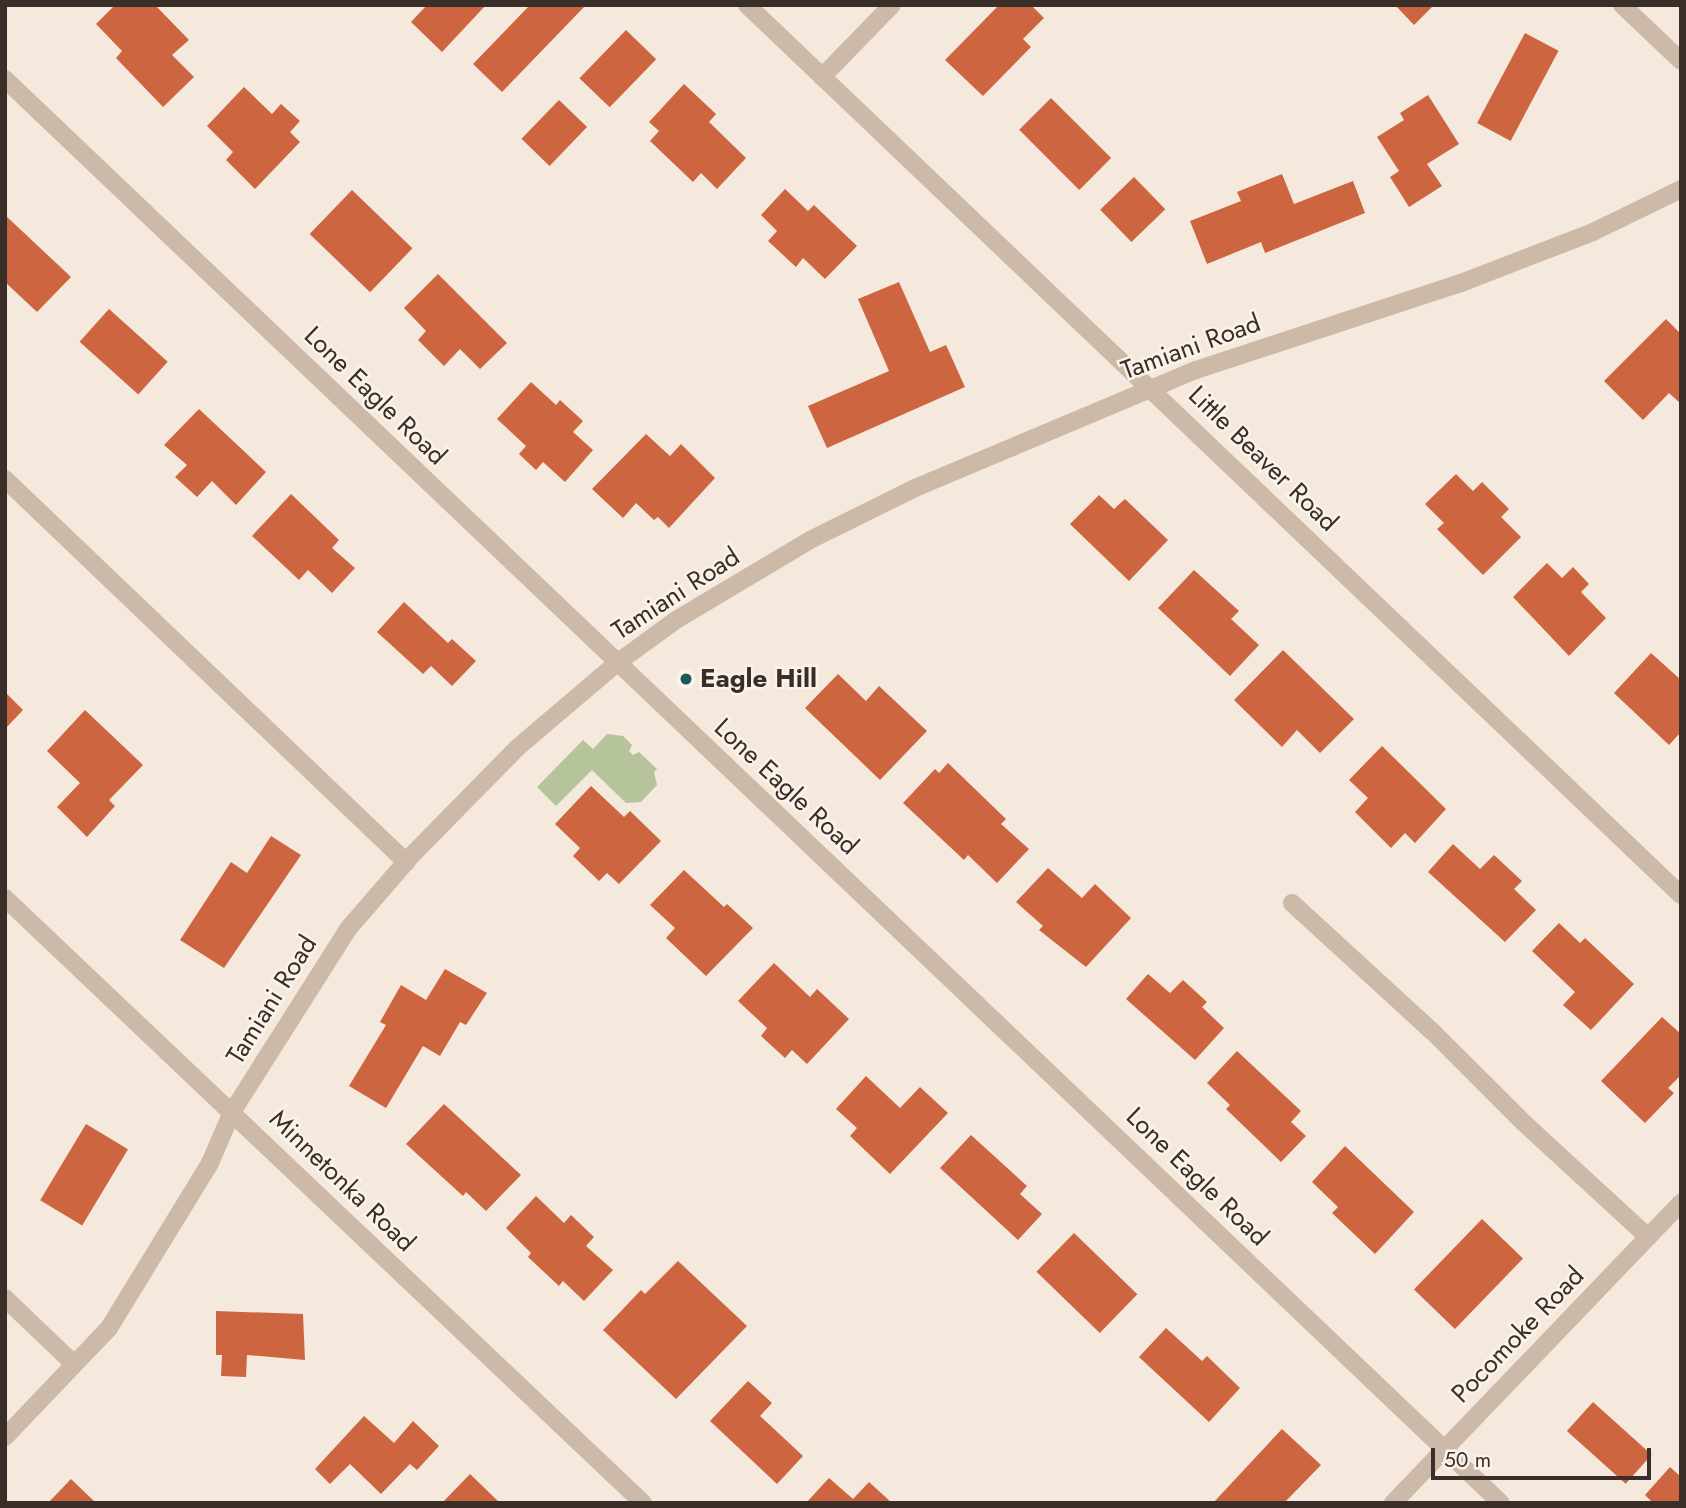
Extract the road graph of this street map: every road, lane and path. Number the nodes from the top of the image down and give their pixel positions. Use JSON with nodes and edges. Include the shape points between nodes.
{"nodes":[{"id":1,"x":747,"y":5,"type":"edge"},
{"id":2,"x":892,"y":5,"type":"edge"},
{"id":3,"x":1622,"y":5,"type":"edge"},
{"id":4,"x":1681,"y":61,"type":"edge"},
{"id":5,"x":822,"y":77,"type":"junction"},
{"id":6,"x":5,"y":79,"type":"edge"},
{"id":7,"x":1681,"y":189,"type":"edge"},
{"id":8,"x":1151,"y":388,"type":"junction"},
{"id":9,"x":5,"y":479,"type":"edge"},
{"id":10,"x":617,"y":663,"type":"junction"},
{"id":11,"x":406,"y":862,"type":"junction"},
{"id":12,"x":1681,"y":895,"type":"edge"},
{"id":13,"x":5,"y":898,"type":"edge"},
{"id":14,"x":1292,"y":903,"type":"dead end"},
{"id":15,"x":232,"y":1112,"type":"junction"},
{"id":16,"x":1681,"y":1203,"type":"edge"},
{"id":17,"x":1648,"y":1237,"type":"junction"},
{"id":18,"x":5,"y":1298,"type":"edge"},
{"id":19,"x":75,"y":1364,"type":"junction"},
{"id":20,"x":5,"y":1437,"type":"edge"},
{"id":21,"x":1444,"y":1449,"type":"junction"},
{"id":22,"x":643,"y":1503,"type":"edge"},
{"id":23,"x":1393,"y":1503,"type":"edge"},
{"id":24,"x":1501,"y":1503,"type":"edge"}],
"edges":[{"from":1,"to":5,"type":"street","name":"Little Beaver Road"},
{"from":2,"to":5,"type":"street"},
{"from":3,"to":4,"type":"street"},
{"from":5,"to":8,"type":"street","name":"Little Beaver Road"},
{"from":6,"to":10,"type":"street","name":"Lone Eagle Road"},
{"from":7,"to":8,"type":"street","name":"Tamiani Road","via":[[1593,232],[1461,283]]},
{"from":8,"to":10,"type":"street","name":"Tamiani Road","via":[[915,488],[810,540],[676,620]]},
{"from":8,"to":12,"type":"street","name":"Little Beaver Road"},
{"from":9,"to":11,"type":"street"},
{"from":10,"to":11,"type":"street","name":"Tamiani Road","via":[[517,748]]},
{"from":10,"to":21,"type":"street","name":"Lone Eagle Road"},
{"from":11,"to":15,"type":"street","name":"Tamiani Road","via":[[348,929]]},
{"from":13,"to":15,"type":"street","name":"Minnetonka Road"},
{"from":14,"to":17,"type":"street"},
{"from":15,"to":19,"type":"street","name":"Tamiani Road","via":[[210,1163],[109,1328]]},
{"from":15,"to":22,"type":"street","name":"Minnetonka Road"},
{"from":16,"to":17,"type":"street","name":"Pocomoke Road"},
{"from":17,"to":21,"type":"street","name":"Pocomoke Road"},
{"from":18,"to":19,"type":"street"},
{"from":19,"to":20,"type":"street","name":"Tamiani Road"},
{"from":21,"to":23,"type":"street","name":"Pocomoke Road"},
{"from":21,"to":24,"type":"street","name":"Lone Eagle Road"}]}
